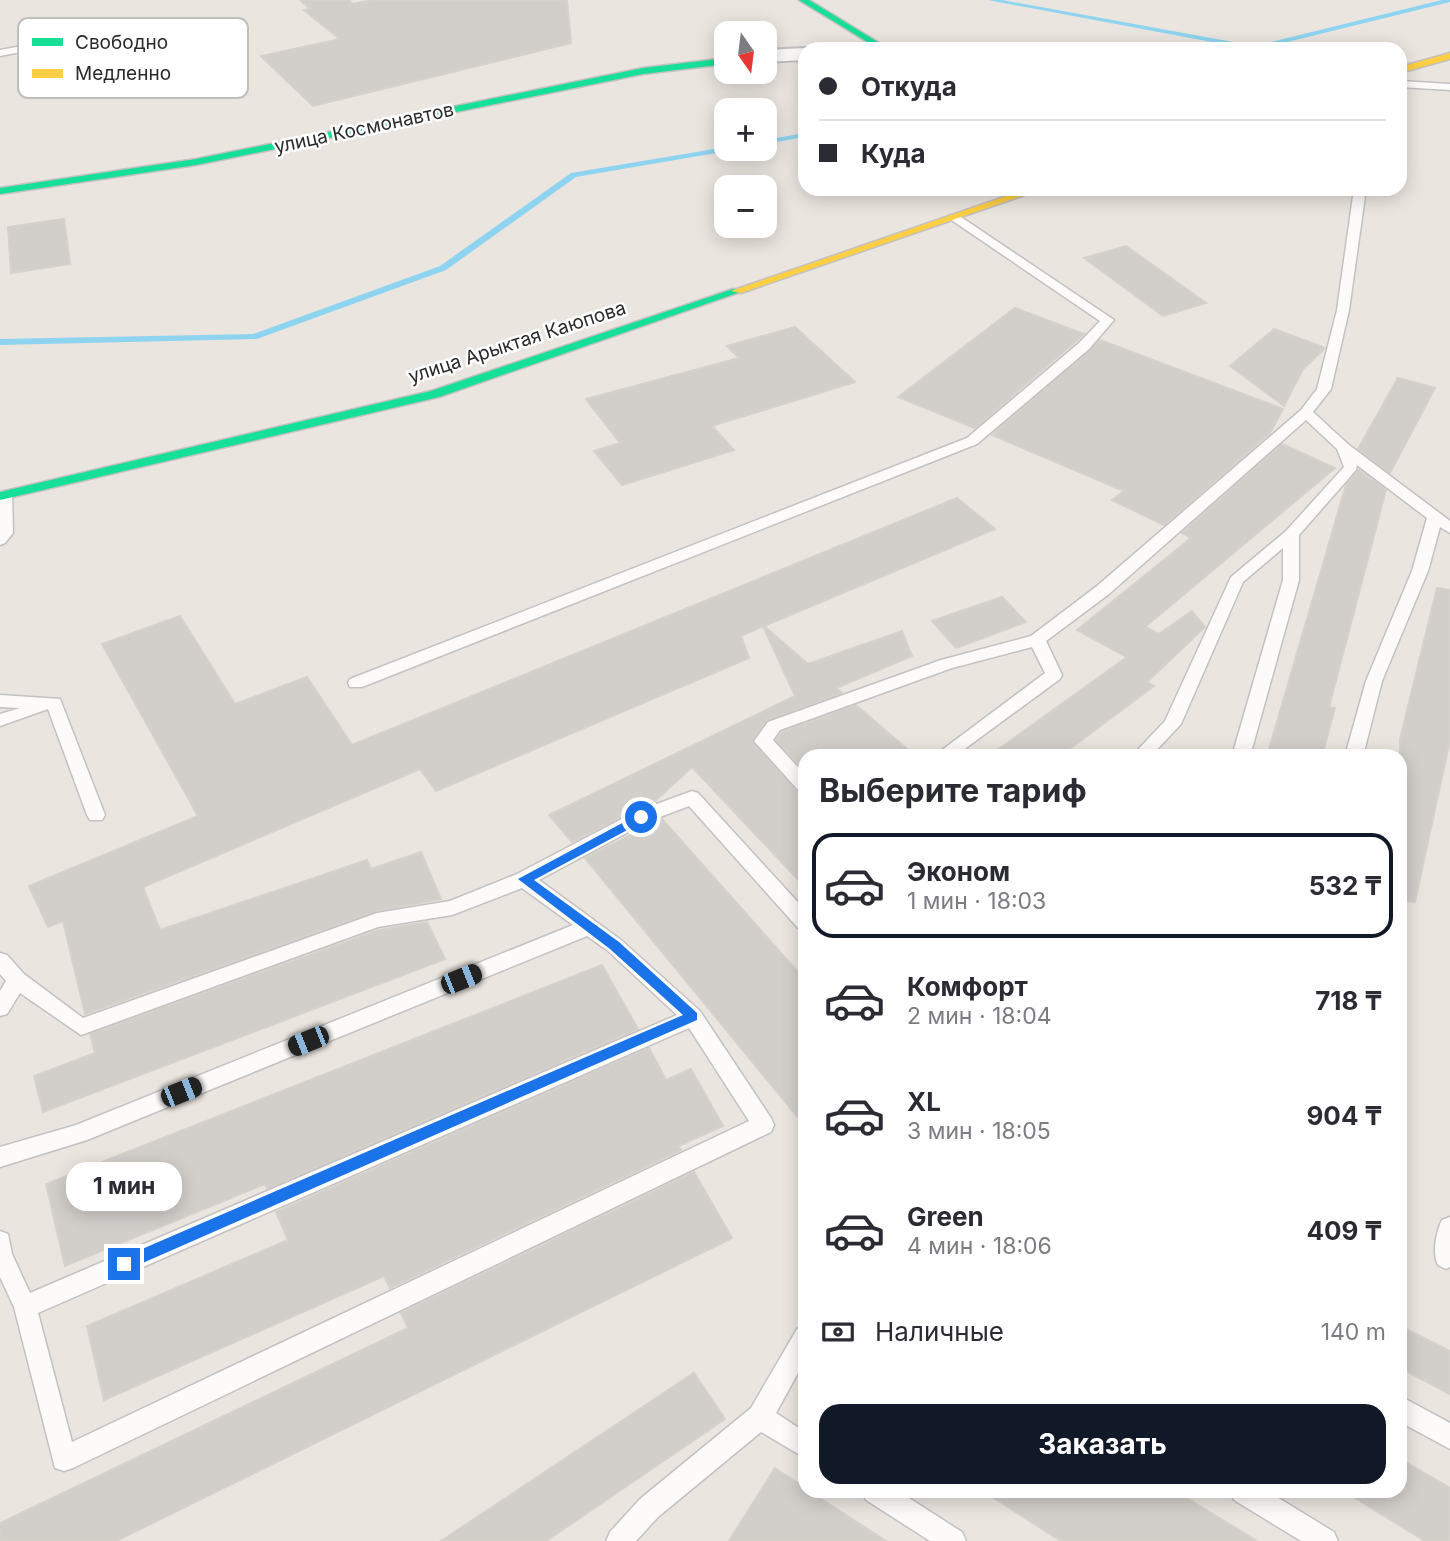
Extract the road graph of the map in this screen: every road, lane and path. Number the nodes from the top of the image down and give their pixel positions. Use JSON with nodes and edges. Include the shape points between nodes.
{"nodes":[{"id":1,"x":803,"y":0,"type":"edge"},
{"id":2,"x":873,"y":42,"type":"edge"},
{"id":3,"x":18,"y":50,"type":"edge"},
{"id":4,"x":0,"y":53,"type":"edge"},
{"id":5,"x":798,"y":54,"type":"edge"},
{"id":6,"x":777,"y":55,"type":"edge"},
{"id":7,"x":1450,"y":56,"type":"edge"},
{"id":8,"x":714,"y":62,"type":"edge"},
{"id":9,"x":1407,"y":69,"type":"edge"},
{"id":10,"x":1407,"y":84,"type":"edge"},
{"id":11,"x":1450,"y":87,"type":"edge"},
{"id":12,"x":0,"y":191,"type":"edge"},
{"id":13,"x":1016,"y":196,"type":"edge"},
{"id":14,"x":1359,"y":196,"type":"edge"},
{"id":15,"x":954,"y":217,"type":"junction"},
{"id":16,"x":1306,"y":413,"type":"junction"},
{"id":17,"x":1343,"y":447,"type":"junction"},
{"id":18,"x":2,"y":496,"type":"edge"},
{"id":19,"x":1435,"y":517,"type":"junction"},
{"id":20,"x":1450,"y":528,"type":"edge"},
{"id":21,"x":1291,"y":534,"type":"junction"},
{"id":22,"x":0,"y":540,"type":"edge"},
{"id":23,"x":1037,"y":640,"type":"junction"},
{"id":24,"x":356,"y":683,"type":"dead end"},
{"id":25,"x":0,"y":701,"type":"edge"},
{"id":26,"x":54,"y":703,"type":"junction"},
{"id":27,"x":0,"y":720,"type":"edge"},
{"id":28,"x":953,"y":749,"type":"edge"},
{"id":29,"x":1148,"y":749,"type":"edge"},
{"id":30,"x":1243,"y":749,"type":"edge"},
{"id":31,"x":1356,"y":749,"type":"edge"},
{"id":32,"x":798,"y":778,"type":"edge"},
{"id":33,"x":96,"y":815,"type":"dead end"},
{"id":34,"x":524,"y":879,"type":"junction"},
{"id":35,"x":798,"y":915,"type":"edge"},
{"id":36,"x":588,"y":927,"type":"junction"},
{"id":37,"x":0,"y":961,"type":"edge"},
{"id":38,"x":17,"y":980,"type":"junction"},
{"id":39,"x":0,"y":1007,"type":"edge"},
{"id":40,"x":693,"y":1017,"type":"junction"},
{"id":41,"x":0,"y":1157,"type":"edge"},
{"id":42,"x":1450,"y":1227,"type":"edge"},
{"id":43,"x":0,"y":1241,"type":"edge"},
{"id":44,"x":1446,"y":1258,"type":"dead end"},
{"id":45,"x":25,"y":1307,"type":"junction"},
{"id":46,"x":798,"y":1349,"type":"edge"},
{"id":47,"x":1407,"y":1412,"type":"edge"},
{"id":48,"x":760,"y":1417,"type":"junction"},
{"id":49,"x":1450,"y":1437,"type":"edge"},
{"id":50,"x":798,"y":1441,"type":"edge"},
{"id":51,"x":886,"y":1498,"type":"edge"},
{"id":52,"x":1254,"y":1498,"type":"edge"},
{"id":53,"x":619,"y":1541,"type":"edge"},
{"id":54,"x":953,"y":1541,"type":"edge"},
{"id":55,"x":1325,"y":1541,"type":"edge"}],
"edges":[{"from":1,"to":2,"type":"street"},
{"from":3,"to":4,"type":"lane"},
{"from":5,"to":6,"type":"street"},
{"from":7,"to":9,"type":"street"},
{"from":8,"to":12,"type":"street","name":"улица Космонавтов","via":[[643,71],[196,162]]},
{"from":10,"to":11,"type":"lane"},
{"from":13,"to":15,"type":"street","name":"улица Арыктая Каюпова"},
{"from":14,"to":16,"type":"lane","via":[[1343,310],[1324,389]]},
{"from":15,"to":18,"type":"street","name":"улица Арыктая Каюпова","via":[[435,394]]},
{"from":15,"to":24,"type":"lane","via":[[1108,320],[972,441]]},
{"from":16,"to":17,"type":"lane"},
{"from":16,"to":23,"type":"lane","via":[[1103,590]]},
{"from":17,"to":19,"type":"lane"},
{"from":17,"to":21,"type":"lane","via":[[1352,467]]},
{"from":18,"to":22,"type":"lane","via":[[6,533]]},
{"from":19,"to":20,"type":"lane"},
{"from":19,"to":31,"type":"lane","via":[[1420,570],[1374,681]]},
{"from":21,"to":29,"type":"lane","via":[[1236,580],[1172,724]]},
{"from":21,"to":30,"type":"lane","via":[[1291,580]]},
{"from":23,"to":28,"type":"lane","via":[[1054,675]]},
{"from":23,"to":32,"type":"lane","via":[[947,664],[774,726],[763,741]]},
{"from":25,"to":26,"type":"lane"},
{"from":26,"to":27,"type":"lane"},
{"from":26,"to":33,"type":"lane"},
{"from":34,"to":35,"type":"lane","via":[[641,817],[692,798]]},
{"from":34,"to":36,"type":"lane"},
{"from":34,"to":38,"type":"lane","via":[[452,908],[377,920],[81,1027]]},
{"from":36,"to":40,"type":"lane"},
{"from":36,"to":41,"type":"lane","via":[[79,1133]]},
{"from":37,"to":38,"type":"lane"},
{"from":38,"to":39,"type":"lane"},
{"from":40,"to":45,"type":"lane"},
{"from":40,"to":45,"type":"lane","via":[[762,1125],[64,1459]]},
{"from":42,"to":44,"type":"lane"},
{"from":43,"to":45,"type":"lane","via":[[1,1254]]},
{"from":46,"to":48,"type":"lane"},
{"from":47,"to":49,"type":"lane"},
{"from":48,"to":50,"type":"lane"},
{"from":48,"to":53,"type":"lane","via":[[649,1508]]},
{"from":51,"to":54,"type":"lane"},
{"from":52,"to":55,"type":"lane"}]}
